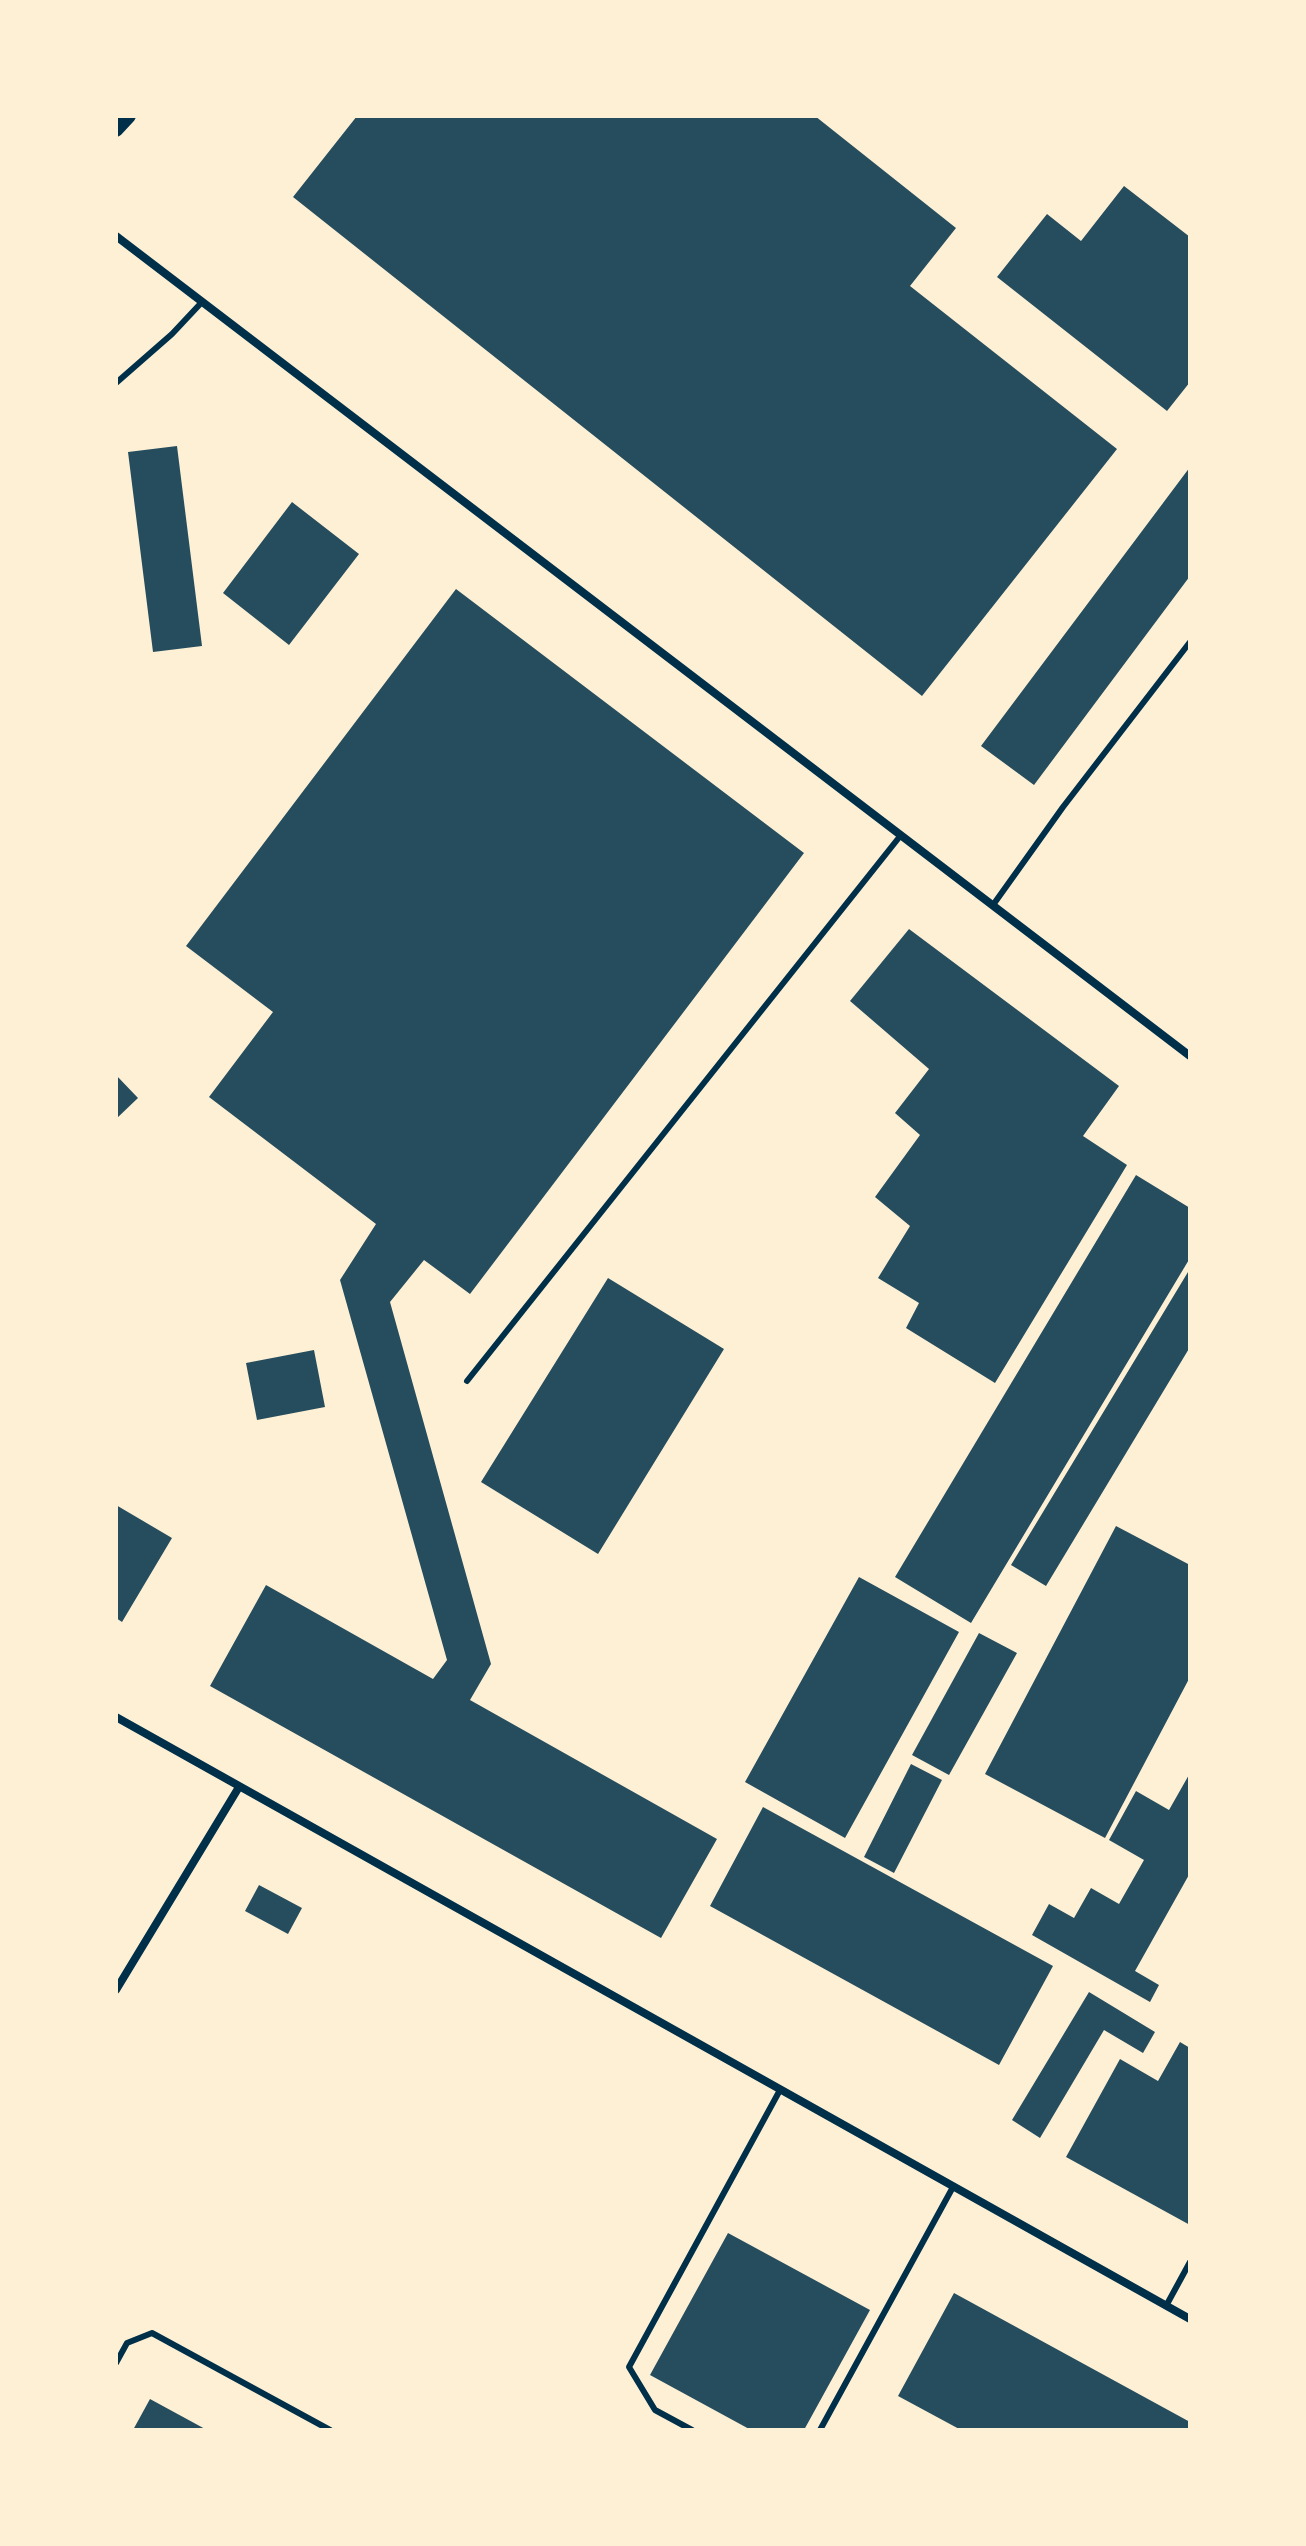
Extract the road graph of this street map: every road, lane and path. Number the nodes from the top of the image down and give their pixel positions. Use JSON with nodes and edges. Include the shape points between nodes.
{"nodes":[{"id":1,"x":129,"y":116,"type":"edge"},
{"id":2,"x":116,"y":130,"type":"edge"},
{"id":3,"x":116,"y":236,"type":"edge"},
{"id":4,"x":202,"y":302,"type":"junction"},
{"id":5,"x":116,"y":383,"type":"edge"},
{"id":6,"x":1190,"y":642,"type":"edge"},
{"id":7,"x":901,"y":835,"type":"junction"},
{"id":8,"x":993,"y":905,"type":"junction"},
{"id":9,"x":1190,"y":1056,"type":"edge"},
{"id":10,"x":467,"y":1381,"type":"dead end"},
{"id":11,"x":116,"y":1717,"type":"edge"},
{"id":12,"x":239,"y":1787,"type":"junction"},
{"id":13,"x":116,"y":1990,"type":"edge"},
{"id":14,"x":780,"y":2090,"type":"junction"},
{"id":15,"x":953,"y":2187,"type":"junction"},
{"id":16,"x":1190,"y":2262,"type":"edge"},
{"id":17,"x":1166,"y":2306,"type":"junction"},
{"id":18,"x":1190,"y":2319,"type":"edge"},
{"id":19,"x":116,"y":2363,"type":"edge"},
{"id":20,"x":330,"y":2430,"type":"edge"},
{"id":21,"x":692,"y":2430,"type":"edge"},
{"id":22,"x":820,"y":2430,"type":"edge"}],
"edges":[{"from":1,"to":2,"type":"street"},
{"from":3,"to":4,"type":"street"},
{"from":4,"to":5,"type":"lane"},
{"from":4,"to":7,"type":"street"},
{"from":6,"to":8,"type":"lane"},
{"from":7,"to":8,"type":"street"},
{"from":7,"to":10,"type":"lane"},
{"from":8,"to":9,"type":"street"},
{"from":11,"to":12,"type":"street"},
{"from":12,"to":13,"type":"street"},
{"from":12,"to":14,"type":"street"},
{"from":14,"to":15,"type":"street"},
{"from":14,"to":21,"type":"lane","via":[[629,2367],[655,2410]]},
{"from":15,"to":17,"type":"street"},
{"from":15,"to":22,"type":"lane"},
{"from":16,"to":17,"type":"lane"},
{"from":17,"to":18,"type":"street"},
{"from":19,"to":20,"type":"lane","via":[[127,2343],[152,2333]]}]}
